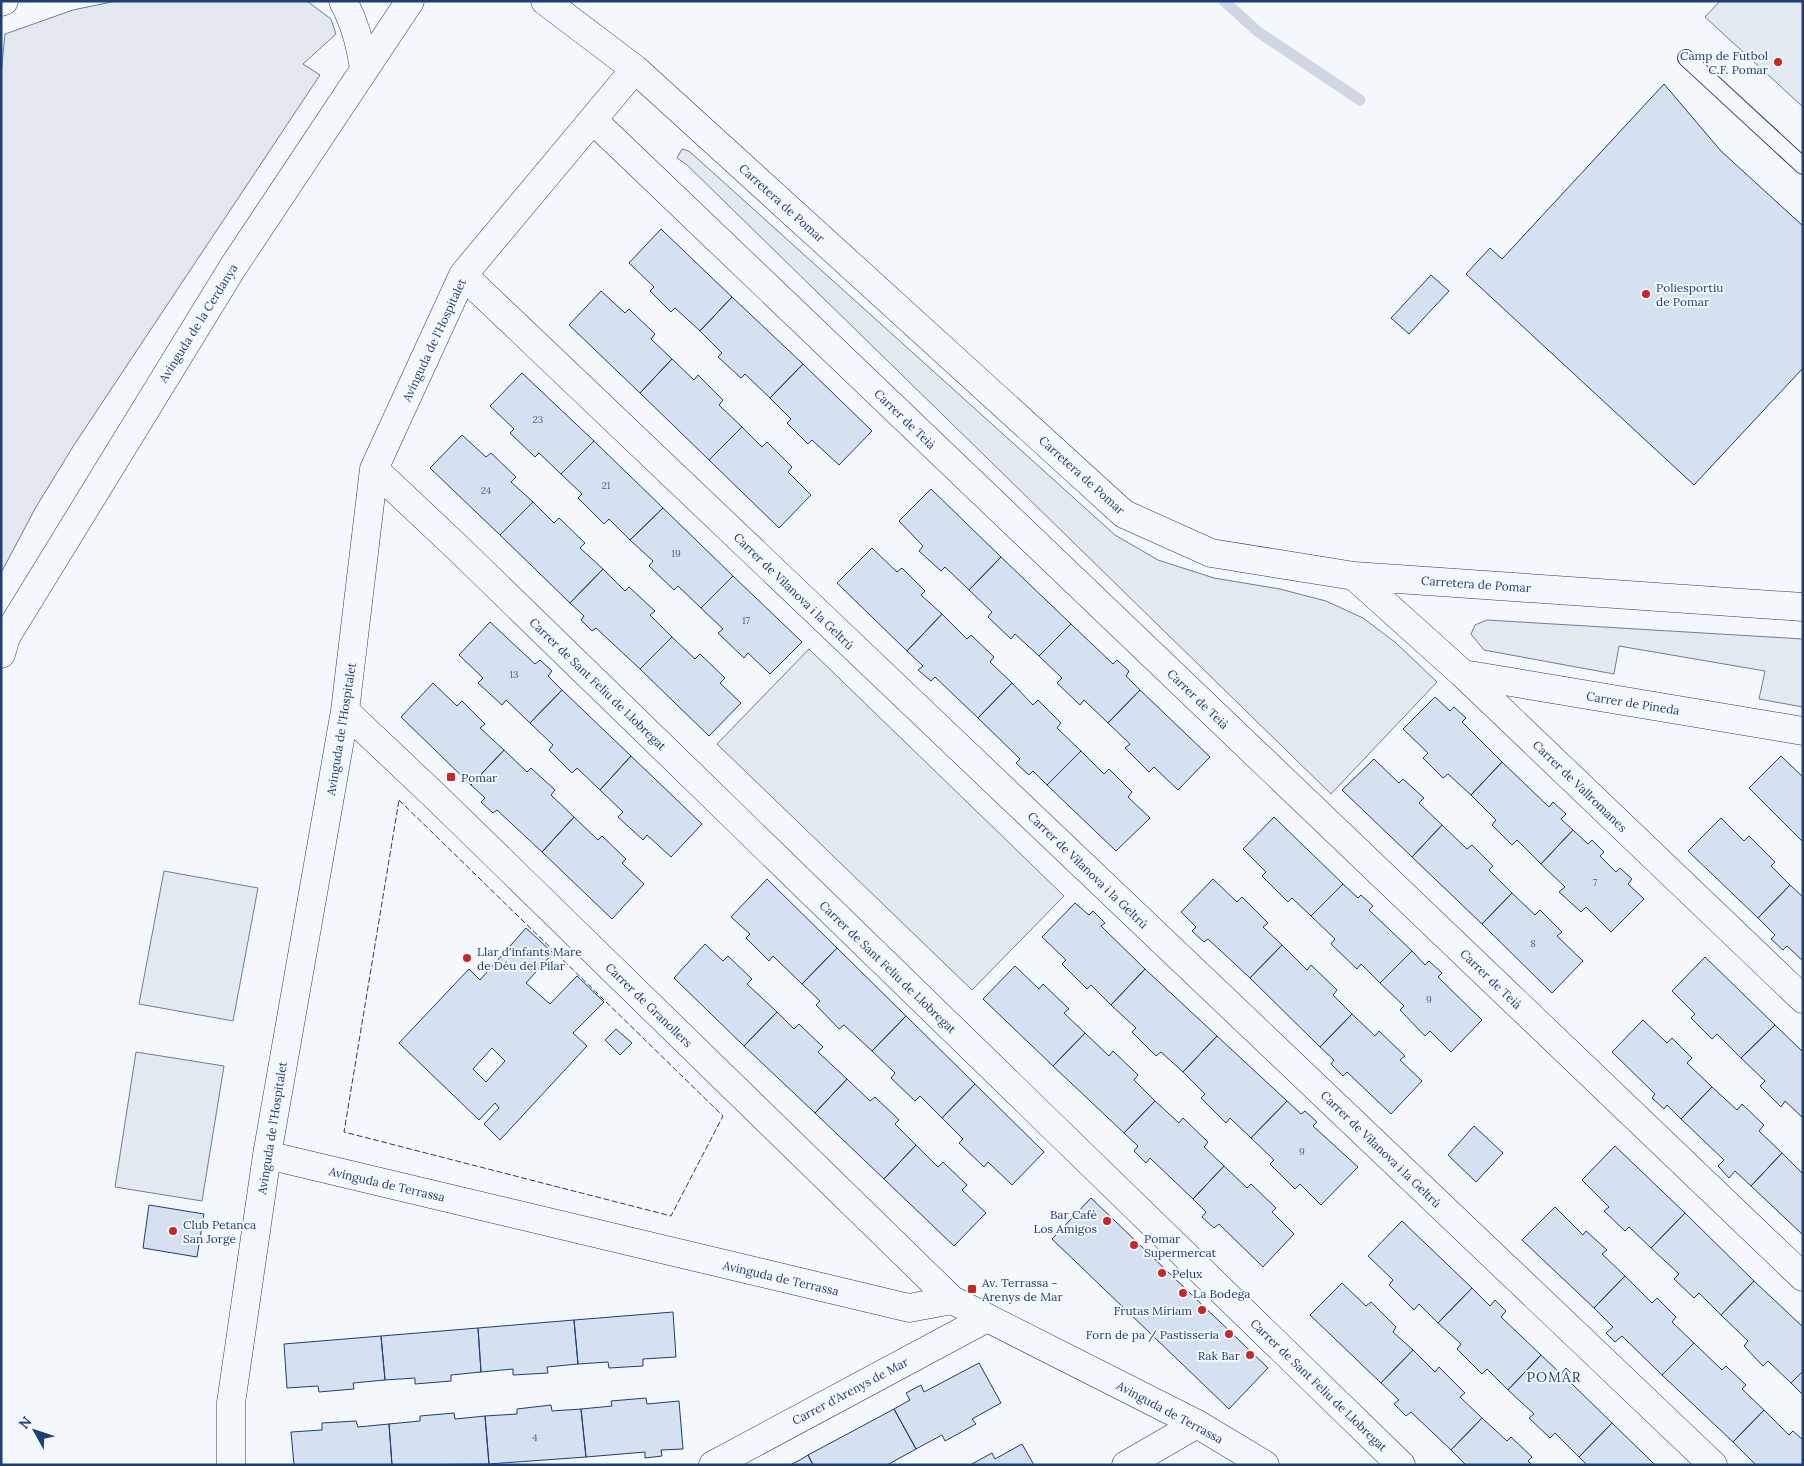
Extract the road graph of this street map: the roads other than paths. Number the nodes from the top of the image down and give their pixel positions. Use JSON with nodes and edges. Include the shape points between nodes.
{"nodes":[{"id":1,"x":343,"y":1,"type":"edge"},
{"id":2,"x":410,"y":1,"type":"edge"},
{"id":3,"x":545,"y":1,"type":"edge"},
{"id":4,"x":1686,"y":58,"type":"dead end"},
{"id":5,"x":364,"y":68,"type":"junction"},
{"id":6,"x":635,"y":69,"type":"junction"},
{"id":7,"x":594,"y":121,"type":"junction"},
{"id":8,"x":1803,"y":166,"type":"edge"},
{"id":9,"x":463,"y":275,"type":"junction"},
{"id":10,"x":374,"y":470,"type":"junction"},
{"id":11,"x":1354,"y":576,"type":"junction"},
{"id":12,"x":1803,"y":607,"type":"edge"},
{"id":13,"x":1,"y":654,"type":"edge"},
{"id":14,"x":1462,"y":674,"type":"junction"},
{"id":15,"x":346,"y":711,"type":"junction"},
{"id":16,"x":1803,"y":731,"type":"edge"},
{"id":17,"x":1803,"y":999,"type":"edge"},
{"id":18,"x":267,"y":1155,"type":"junction"},
{"id":19,"x":1803,"y":1277,"type":"edge"},
{"id":20,"x":952,"y":1300,"type":"junction"},
{"id":21,"x":987,"y":1318,"type":"junction"},
{"id":22,"x":1197,"y":1424,"type":"junction"},
{"id":23,"x":231,"y":1465,"type":"edge"},
{"id":24,"x":713,"y":1465,"type":"edge"},
{"id":25,"x":1126,"y":1465,"type":"edge"},
{"id":26,"x":1264,"y":1465,"type":"edge"},
{"id":27,"x":1401,"y":1465,"type":"edge"},
{"id":28,"x":1713,"y":1465,"type":"edge"}],
"edges":[{"from":1,"to":5,"type":"street","via":[[359,39]]},
{"from":2,"to":5,"type":"street","name":"Avinguda de la Cerdanya"},
{"from":3,"to":6,"type":"street","name":"Carretera de Pomar"},
{"from":4,"to":8,"type":"lane"},
{"from":5,"to":13,"type":"street","name":"Avinguda de la Cerdanya","via":[[227,276],[6,637]]},
{"from":6,"to":7,"type":"street","name":"Avinguda de l'Hospitalet"},
{"from":6,"to":11,"type":"street","name":"Carretera de Pomar","via":[[1124,514],[1210,553]]},
{"from":7,"to":9,"type":"street","name":"Avinguda de l'Hospitalet"},
{"from":7,"to":19,"type":"street","name":"Carrer de Teià"},
{"from":9,"to":10,"type":"street","name":"Avinguda de l'Hospitalet"},
{"from":9,"to":28,"type":"street","name":"Carrer de Vilanova i la Geltrú"},
{"from":10,"to":15,"type":"street","name":"Avinguda de l'Hospitalet"},
{"from":10,"to":27,"type":"street","name":"Carrer de Sant Feliu de Llobregat"},
{"from":11,"to":12,"type":"street","name":"Carretera de Pomar"},
{"from":11,"to":14,"type":"street","name":"Carrer de Vallromanes"},
{"from":14,"to":16,"type":"street","name":"Carrer de Pineda"},
{"from":14,"to":17,"type":"street","name":"Carrer de Vallromanes"},
{"from":15,"to":18,"type":"street","name":"Avinguda de l'Hospitalet"},
{"from":15,"to":20,"type":"street","name":"Carrer de Granollers"},
{"from":18,"to":20,"type":"street","name":"Avinguda de Terrassa","via":[[909,1308]]},
{"from":18,"to":23,"type":"street","name":"Avinguda de l'Hospitalet","via":[[231,1403]]},
{"from":20,"to":21,"type":"street","name":"Avinguda de Terrassa"},
{"from":21,"to":22,"type":"street","name":"Avinguda de Terrassa"},
{"from":21,"to":24,"type":"street","name":"Carrer d'Arenys de Mar"},
{"from":22,"to":25,"type":"street"},
{"from":22,"to":26,"type":"street","name":"Avinguda de Terrassa"}]}
